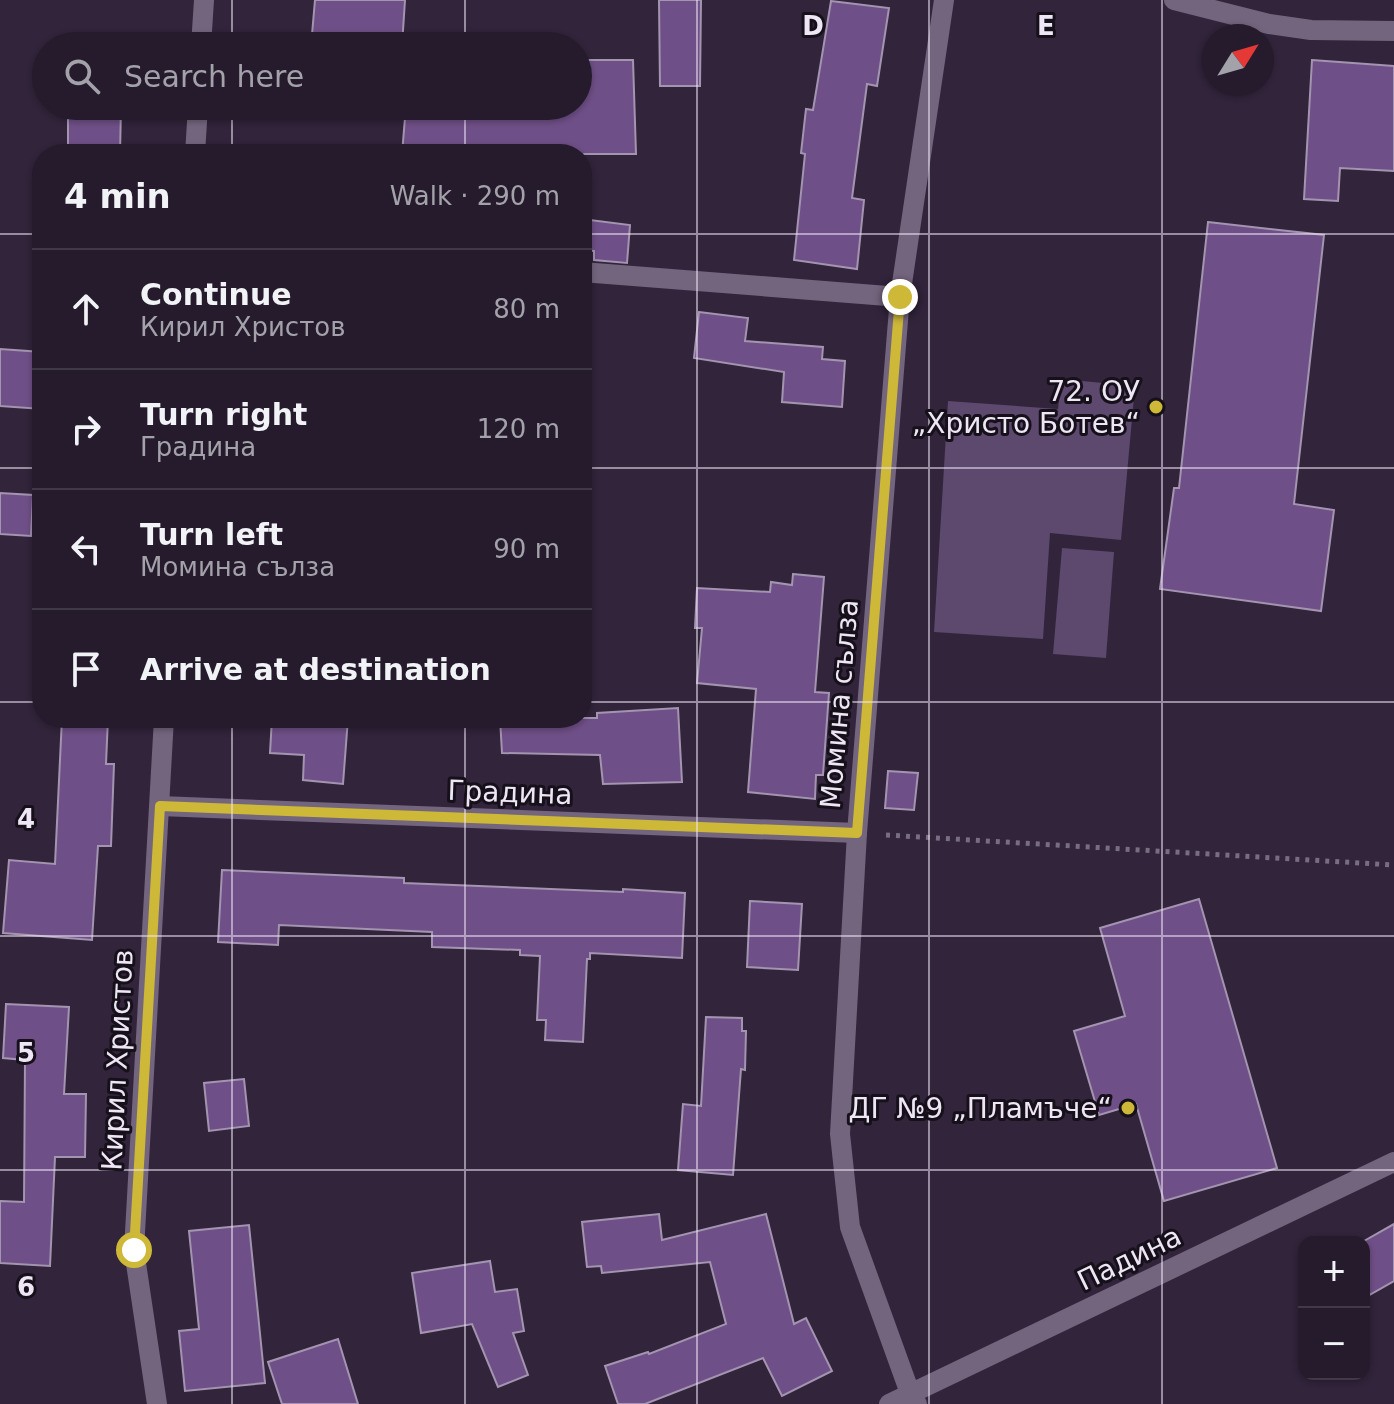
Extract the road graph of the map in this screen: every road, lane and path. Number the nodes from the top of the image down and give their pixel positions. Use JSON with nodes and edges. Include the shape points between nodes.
{"nodes":[{"id":1,"x":204,"y":0,"type":"edge"},
{"id":2,"x":944,"y":0,"type":"edge"},
{"id":3,"x":1174,"y":0,"type":"edge"},
{"id":4,"x":1394,"y":31,"type":"edge"},
{"id":5,"x":202,"y":32,"type":"edge"},
{"id":6,"x":197,"y":120,"type":"edge"},
{"id":7,"x":196,"y":144,"type":"edge"},
{"id":8,"x":592,"y":273,"type":"edge"},
{"id":9,"x":900,"y":297,"type":"junction"},
{"id":10,"x":164,"y":728,"type":"edge"},
{"id":11,"x":160,"y":806,"type":"junction"},
{"id":12,"x":857,"y":833,"type":"junction"},
{"id":13,"x":1394,"y":865,"type":"edge"},
{"id":14,"x":1394,"y":1162,"type":"edge"},
{"id":15,"x":913,"y":1399,"type":"edge"},
{"id":16,"x":157,"y":1404,"type":"edge"},
{"id":17,"x":889,"y":1404,"type":"edge"}],
"edges":[{"from":1,"to":5,"type":"street"},
{"from":2,"to":9,"type":"street","name":"Момина сълза"},
{"from":3,"to":4,"type":"street","via":[[1311,30]]},
{"from":6,"to":7,"type":"street"},
{"from":8,"to":9,"type":"street"},
{"from":9,"to":12,"type":"street","name":"Момина сълза"},
{"from":10,"to":11,"type":"street","name":"Кирил Христов"},
{"from":11,"to":12,"type":"street","name":"Градина"},
{"from":11,"to":16,"type":"street","name":"Кирил Христов","via":[[134,1250]]},
{"from":12,"to":13,"type":"path"},
{"from":12,"to":15,"type":"street","name":"Момина сълза","via":[[840,1134],[850,1227]]},
{"from":14,"to":15,"type":"street","name":"Падина"},
{"from":15,"to":17,"type":"street","name":"Падина"}]}
